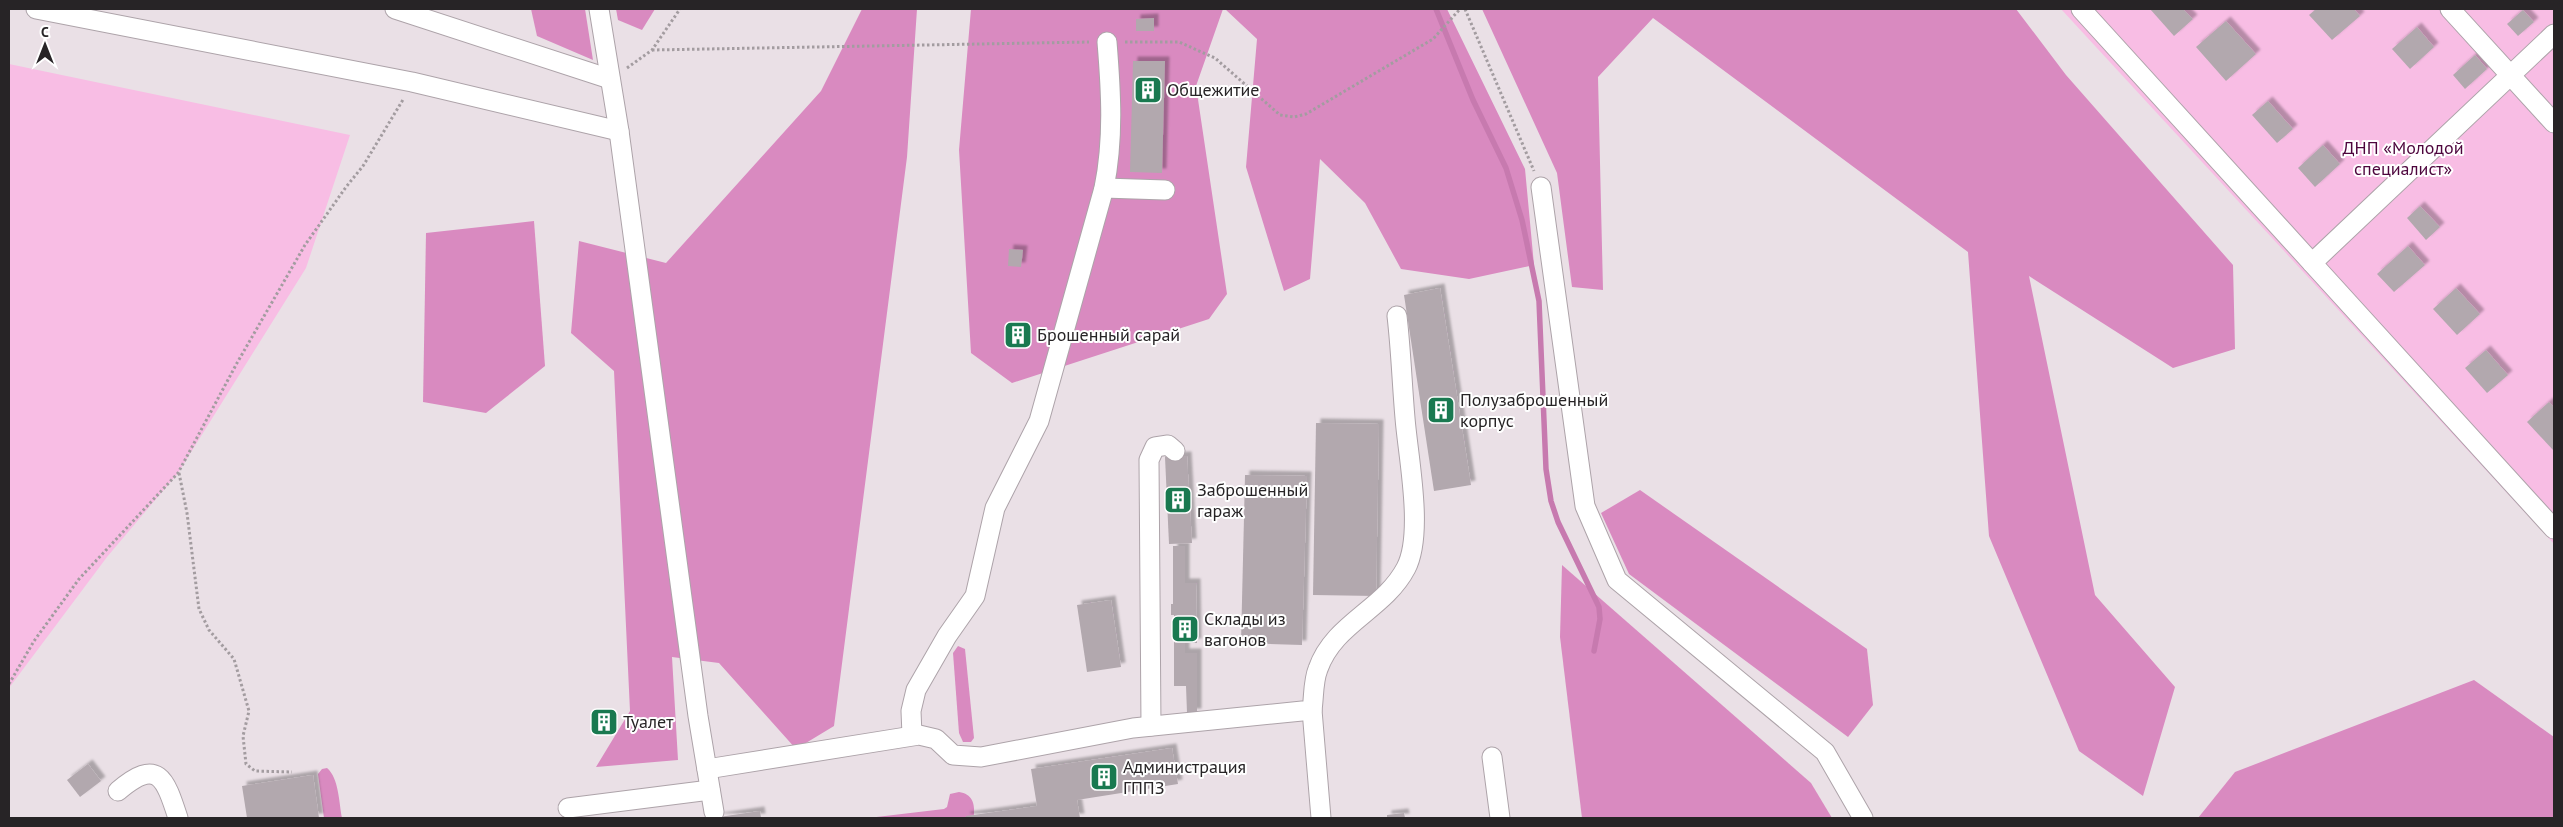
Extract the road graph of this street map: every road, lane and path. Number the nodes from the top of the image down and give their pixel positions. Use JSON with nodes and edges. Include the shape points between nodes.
{"nodes":[{"id":1,"x":36,"y":9,"type":"edge"},
{"id":2,"x":395,"y":9,"type":"edge"},
{"id":3,"x":599,"y":9,"type":"edge"},
{"id":4,"x":680,"y":9,"type":"edge"},
{"id":5,"x":1460,"y":9,"type":"edge"},
{"id":6,"x":1465,"y":9,"type":"edge"},
{"id":7,"x":2081,"y":9,"type":"edge"},
{"id":8,"x":2450,"y":9,"type":"edge"},
{"id":9,"x":2554,"y":34,"type":"edge"},
{"id":10,"x":1107,"y":42,"type":"junction"},
{"id":11,"x":652,"y":50,"type":"junction"},
{"id":12,"x":2510,"y":76,"type":"junction"},
{"id":13,"x":610,"y":79,"type":"junction"},
{"id":14,"x":412,"y":82,"type":"junction"},
{"id":15,"x":2554,"y":123,"type":"edge"},
{"id":16,"x":619,"y":131,"type":"junction"},
{"id":17,"x":1541,"y":187,"type":"joint"},
{"id":18,"x":1104,"y":188,"type":"junction"},
{"id":19,"x":1165,"y":190,"type":"dead end"},
{"id":20,"x":2312,"y":263,"type":"junction"},
{"id":21,"x":1397,"y":316,"type":"dead end"},
{"id":22,"x":1176,"y":451,"type":"dead end"},
{"id":23,"x":178,"y":473,"type":"junction"},
{"id":24,"x":2554,"y":529,"type":"edge"},
{"id":25,"x":9,"y":684,"type":"edge"},
{"id":26,"x":1312,"y":710,"type":"junction"},
{"id":27,"x":1151,"y":726,"type":"junction"},
{"id":28,"x":912,"y":735,"type":"junction"},
{"id":29,"x":1492,"y":757,"type":"dead end"},
{"id":30,"x":706,"y":769,"type":"junction"},
{"id":31,"x":292,"y":772,"type":"dead end"},
{"id":32,"x":710,"y":790,"type":"junction"},
{"id":33,"x":118,"y":791,"type":"dead end"},
{"id":34,"x":568,"y":808,"type":"dead end"},
{"id":35,"x":714,"y":812,"type":"dead end"},
{"id":36,"x":178,"y":818,"type":"edge"},
{"id":37,"x":1321,"y":818,"type":"edge"},
{"id":38,"x":1500,"y":818,"type":"edge"},
{"id":39,"x":1863,"y":818,"type":"edge"}],
"edges":[{"from":1,"to":14,"type":"street"},
{"from":2,"to":13,"type":"street"},
{"from":3,"to":13,"type":"street"},
{"from":4,"to":11,"type":"path"},
{"from":5,"to":10,"type":"path","via":[[1433,39],[1306,114],[1294,117],[1280,115],[1215,58],[1180,42]]},
{"from":6,"to":17,"type":"path"},
{"from":7,"to":20,"type":"street"},
{"from":8,"to":12,"type":"street"},
{"from":9,"to":12,"type":"street"},
{"from":10,"to":11,"type":"path"},
{"from":10,"to":18,"type":"street","via":[[1111,125],[1110,158]]},
{"from":11,"to":13,"type":"path"},
{"from":12,"to":15,"type":"street"},
{"from":12,"to":20,"type":"street"},
{"from":13,"to":16,"type":"street"},
{"from":14,"to":16,"type":"street"},
{"from":14,"to":23,"type":"path","via":[[368,159],[305,245]]},
{"from":16,"to":30,"type":"street"},
{"from":17,"to":39,"type":"street","via":[[1585,506],[1617,580],[1825,752]]},
{"from":18,"to":19,"type":"street"},
{"from":18,"to":28,"type":"street","via":[[1039,421],[995,508],[975,596],[916,690],[911,711]]},
{"from":20,"to":24,"type":"street"},
{"from":21,"to":26,"type":"street","via":[[1413,494],[1412,549],[1407,567],[1396,583],[1330,644],[1317,671]]},
{"from":22,"to":27,"type":"street","via":[[1168,445],[1155,447],[1149,460]]},
{"from":23,"to":25,"type":"path","via":[[79,579],[34,640]]},
{"from":23,"to":31,"type":"path","via":[[187,513],[199,609],[209,630],[234,659],[249,711],[242,736],[246,764],[255,771]]},
{"from":26,"to":27,"type":"street"},
{"from":26,"to":37,"type":"street"},
{"from":27,"to":28,"type":"street","via":[[981,757],[953,755],[936,739]]},
{"from":28,"to":30,"type":"street"},
{"from":29,"to":38,"type":"street"},
{"from":30,"to":32,"type":"street"},
{"from":32,"to":34,"type":"street"},
{"from":32,"to":35,"type":"street"},
{"from":33,"to":36,"type":"street","via":[[143,774],[160,777]]}]}
